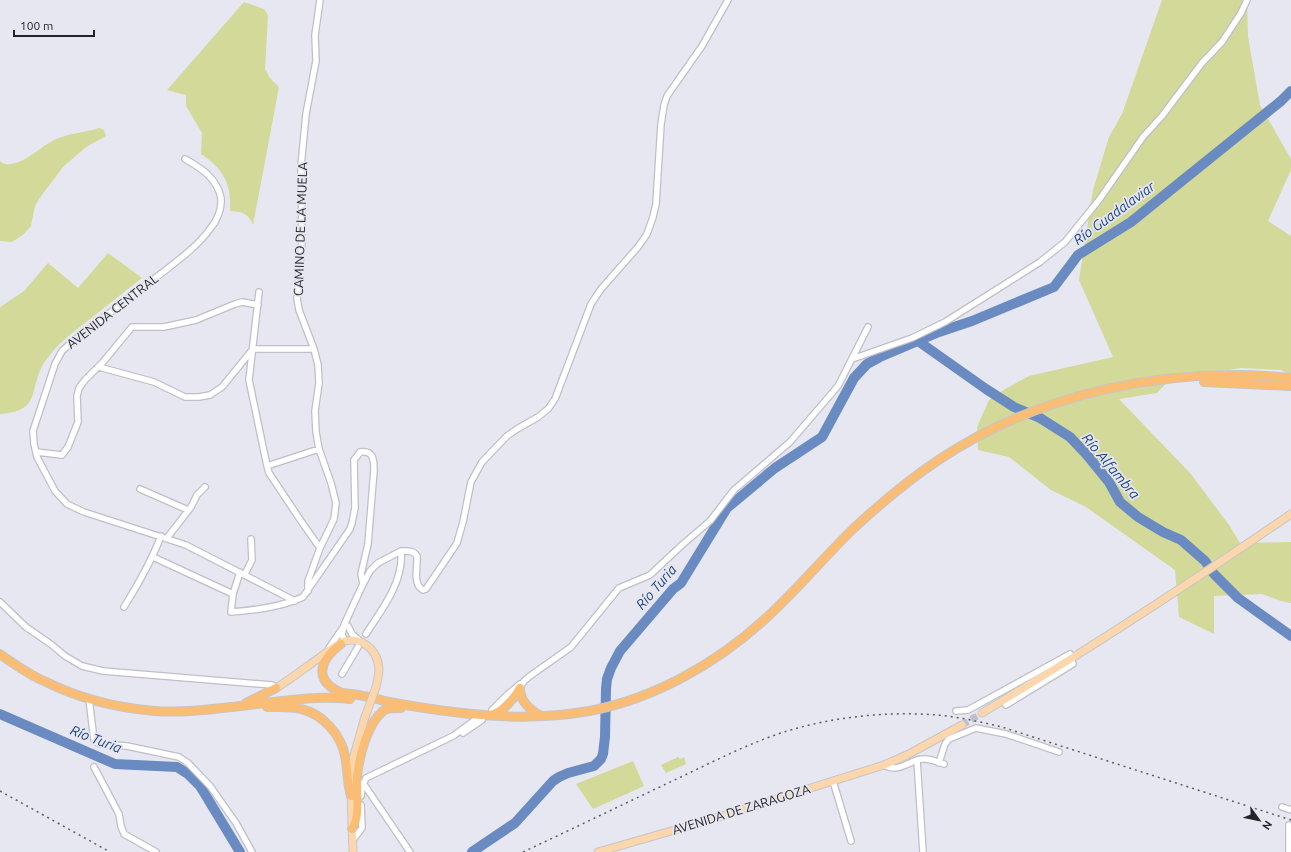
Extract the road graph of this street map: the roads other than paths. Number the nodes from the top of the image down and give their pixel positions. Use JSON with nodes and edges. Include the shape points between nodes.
{"nodes":[{"id":1,"x":320,"y":0,"type":"edge"},
{"id":2,"x":728,"y":0,"type":"edge"},
{"id":3,"x":1247,"y":0,"type":"edge"},
{"id":4,"x":185,"y":159,"type":"dead end"},
{"id":5,"x":259,"y":292,"type":"dead end"},
{"id":6,"x":258,"y":305,"type":"junction"},
{"id":7,"x":868,"y":327,"type":"dead end"},
{"id":8,"x":253,"y":349,"type":"junction"},
{"id":9,"x":314,"y":349,"type":"junction"},
{"id":10,"x":852,"y":358,"type":"junction"},
{"id":11,"x":99,"y":368,"type":"junction"},
{"id":12,"x":1291,"y":378,"type":"edge"},
{"id":13,"x":1146,"y":382,"type":"junction"},
{"id":14,"x":1291,"y":386,"type":"edge"},
{"id":15,"x":319,"y":449,"type":"junction"},
{"id":16,"x":36,"y":452,"type":"junction"},
{"id":17,"x":266,"y":466,"type":"junction"},
{"id":18,"x":205,"y":487,"type":"dead end"},
{"id":19,"x":140,"y":489,"type":"dead end"},
{"id":20,"x":188,"y":510,"type":"junction"},
{"id":21,"x":1291,"y":514,"type":"edge"},
{"id":22,"x":164,"y":537,"type":"junction"},
{"id":23,"x":251,"y":539,"type":"dead end"},
{"id":24,"x":320,"y":548,"type":"junction"},
{"id":25,"x":401,"y":551,"type":"junction"},
{"id":26,"x":153,"y":557,"type":"junction"},
{"id":27,"x":242,"y":573,"type":"junction"},
{"id":28,"x":363,"y":584,"type":"junction"},
{"id":29,"x":308,"y":591,"type":"junction"},
{"id":30,"x":233,"y":594,"type":"junction"},
{"id":31,"x":295,"y":601,"type":"junction"},
{"id":32,"x":0,"y":602,"type":"edge"},
{"id":33,"x":124,"y":607,"type":"dead end"},
{"id":34,"x":346,"y":624,"type":"junction"},
{"id":35,"x":366,"y":634,"type":"dead end"},
{"id":36,"x":343,"y":643,"type":"junction"},
{"id":37,"x":361,"y":645,"type":"junction"},
{"id":38,"x":0,"y":654,"type":"edge"},
{"id":39,"x":321,"y":657,"type":"junction"},
{"id":40,"x":1072,"y":659,"type":"junction"},
{"id":41,"x":342,"y":674,"type":"dead end"},
{"id":42,"x":522,"y":685,"type":"junction"},
{"id":43,"x":276,"y":688,"type":"junction"},
{"id":44,"x":89,"y":699,"type":"junction"},
{"id":45,"x":388,"y":702,"type":"junction"},
{"id":46,"x":256,"y":704,"type":"junction"},
{"id":47,"x":1006,"y":705,"type":"dead end"},
{"id":48,"x":242,"y":706,"type":"junction"},
{"id":49,"x":956,"y":711,"type":"dead end"},
{"id":50,"x":462,"y":713,"type":"junction"},
{"id":51,"x":982,"y":713,"type":"tunnel mouth"},
{"id":52,"x":486,"y":715,"type":"junction"},
{"id":53,"x":542,"y":716,"type":"junction"},
{"id":54,"x":962,"y":725,"type":"tunnel mouth"},
{"id":55,"x":1060,"y":752,"type":"dead end"},
{"id":56,"x":917,"y":760,"type":"junction"},
{"id":57,"x":884,"y":765,"type":"junction"},
{"id":58,"x":94,"y":767,"type":"dead end"},
{"id":59,"x":833,"y":781,"type":"junction"},
{"id":60,"x":364,"y":783,"type":"junction"},
{"id":61,"x":351,"y":796,"type":"junction"},
{"id":62,"x":1282,"y":807,"type":"dead end"},
{"id":63,"x":1291,"y":810,"type":"edge"},
{"id":64,"x":1289,"y":825,"type":"dead end"},
{"id":65,"x":352,"y":829,"type":"junction"},
{"id":66,"x":851,"y":841,"type":"dead end"},
{"id":67,"x":352,"y":842,"type":"junction"},
{"id":68,"x":156,"y":852,"type":"edge"},
{"id":69,"x":252,"y":852,"type":"edge"},
{"id":70,"x":353,"y":852,"type":"edge"},
{"id":71,"x":410,"y":852,"type":"edge"},
{"id":72,"x":598,"y":852,"type":"edge"},
{"id":73,"x":923,"y":852,"type":"edge"},
{"id":74,"x":1289,"y":852,"type":"edge"}],
"edges":[{"from":1,"to":9,"type":"street","name":"CAMINO DE LA MUELA","via":[[315,34],[316,61],[306,114],[300,178],[302,242],[297,290],[299,310]]},
{"from":2,"to":25,"type":"street","via":[[702,46],[667,96],[661,124],[656,204],[647,234],[591,304],[555,399],[538,417],[507,436],[482,462],[471,482],[457,542],[426,589],[423,590],[417,584],[417,556],[410,550]]},
{"from":3,"to":10,"type":"street","via":[[1222,42],[1143,137],[1065,242],[1040,262],[945,322],[912,338]]},
{"from":4,"to":16,"type":"street","name":"AVENIDA CENTRAL","via":[[207,173],[216,185],[221,198],[218,216],[202,238],[175,262],[62,351],[55,364],[33,431]]},
{"from":5,"to":6,"type":"street"},
{"from":6,"to":8,"type":"street"},
{"from":6,"to":11,"type":"street","via":[[242,302],[196,320],[164,327],[132,327]]},
{"from":7,"to":10,"type":"street"},
{"from":8,"to":9,"type":"street"},
{"from":8,"to":11,"type":"street","via":[[222,387],[210,395],[199,397],[185,397],[154,382]]},
{"from":8,"to":17,"type":"street","via":[[250,380]]},
{"from":9,"to":15,"type":"street","name":"CAMINO DE LA MUELA","via":[[320,383],[315,411]]},
{"from":10,"to":42,"type":"street","via":[[838,386],[790,442],[734,490],[710,521],[650,575],[619,588],[571,647]]},
{"from":11,"to":16,"type":"street","via":[[79,388],[78,422],[68,447],[62,454]]},
{"from":12,"to":13,"type":"highway","via":[[1184,377]]},
{"from":13,"to":14,"type":"highway","via":[[1228,382]]},
{"from":13,"to":53,"type":"highway","via":[[1111,388],[1065,401],[1016,419],[938,460],[910,480],[852,530],[765,619],[704,666],[669,684],[616,704],[590,711]]},
{"from":15,"to":17,"type":"street"},
{"from":15,"to":24,"type":"street","name":"CAMINO DE LA MUELA","via":[[336,503],[334,519]]},
{"from":16,"to":22,"type":"street","name":"AVENIDA CENTRAL","via":[[55,491],[67,504],[84,512]]},
{"from":17,"to":24,"type":"street"},
{"from":18,"to":20,"type":"street"},
{"from":19,"to":20,"type":"street"},
{"from":20,"to":22,"type":"street"},
{"from":21,"to":40,"type":"main road"},
{"from":22,"to":26,"type":"street"},
{"from":22,"to":27,"type":"street","name":"AVENIDA CENTRAL"},
{"from":23,"to":27,"type":"street","via":[[252,560]]},
{"from":24,"to":29,"type":"street","name":"CAMINO DE LA MUELA","via":[[308,581]]},
{"from":25,"to":28,"type":"street","via":[[374,566]]},
{"from":25,"to":35,"type":"street","via":[[402,560],[397,580]]},
{"from":26,"to":30,"type":"street"},
{"from":26,"to":33,"type":"street"},
{"from":27,"to":30,"type":"street"},
{"from":27,"to":31,"type":"street","name":"AVENIDA CENTRAL"},
{"from":28,"to":29,"type":"street","via":[[361,574],[368,544],[374,470],[372,455],[366,452],[360,452],[354,460],[355,508],[352,523],[346,537]]},
{"from":28,"to":34,"type":"street"},
{"from":29,"to":31,"type":"street","via":[[304,597]]},
{"from":30,"to":31,"type":"street","via":[[231,612],[273,607]]},
{"from":32,"to":43,"type":"street","via":[[26,627],[82,666],[103,671],[272,685]]},
{"from":34,"to":36,"type":"street","via":[[342,635]]},
{"from":34,"to":37,"type":"street"},
{"from":34,"to":39,"type":"street"},
{"from":36,"to":37,"type":"main road","via":[[355,640]]},
{"from":36,"to":39,"type":"main road"},
{"from":36,"to":45,"type":"highway","via":[[330,652],[323,663],[322,675],[326,683],[342,693]]},
{"from":37,"to":41,"type":"street"},
{"from":37,"to":61,"type":"main road","bridge":true,"via":[[373,652],[380,671],[353,759]]},
{"from":38,"to":44,"type":"highway","via":[[44,681]]},
{"from":39,"to":43,"type":"main road"},
{"from":40,"to":47,"type":"street","via":[[1073,664]]},
{"from":40,"to":49,"type":"street","via":[[1070,654],[968,710]]},
{"from":40,"to":51,"type":"main road"},
{"from":42,"to":52,"type":"highway","via":[[501,710],[496,714]]},
{"from":42,"to":53,"type":"highway","via":[[520,694],[525,704]]},
{"from":43,"to":48,"type":"highway"},
{"from":44,"to":48,"type":"highway","via":[[121,707],[156,711]]},
{"from":44,"to":69,"type":"street","via":[[94,740],[100,744],[127,746],[179,757],[188,763],[210,786],[236,823]]},
{"from":45,"to":46,"type":"highway","via":[[336,697]]},
{"from":45,"to":50,"type":"highway"},
{"from":46,"to":48,"type":"highway"},
{"from":46,"to":61,"type":"highway","via":[[265,707],[302,709],[317,716],[330,727],[338,737],[343,750]]},
{"from":50,"to":52,"type":"highway"},
{"from":50,"to":65,"type":"highway","via":[[391,708],[383,711],[373,723],[360,758],[356,820]]},
{"from":52,"to":53,"type":"highway"},
{"from":52,"to":60,"type":"street","via":[[453,736],[373,773]]},
{"from":54,"to":57,"type":"main road","name":"AVENIDA DE ZARAGOZA"},
{"from":55,"to":56,"type":"street","name":"AVENIDA DE ZARAGOZA","via":[[1006,734],[976,728],[949,739],[945,744],[941,764],[924,759]]},
{"from":56,"to":57,"type":"street","name":"AVENIDA DE ZARAGOZA","via":[[893,769]]},
{"from":56,"to":73,"type":"street"},
{"from":57,"to":59,"type":"main road","name":"AVENIDA DE ZARAGOZA"},
{"from":58,"to":68,"type":"street","via":[[119,814],[124,834]]},
{"from":59,"to":66,"type":"street"},
{"from":59,"to":72,"type":"main road","name":"AVENIDA DE ZARAGOZA"},
{"from":60,"to":67,"type":"street","via":[[361,791],[362,828]]},
{"from":60,"to":71,"type":"street"},
{"from":61,"to":65,"type":"main road"},
{"from":62,"to":63,"type":"street"},
{"from":64,"to":74,"type":"street"},
{"from":65,"to":67,"type":"main road"},
{"from":67,"to":70,"type":"main road"}]}
